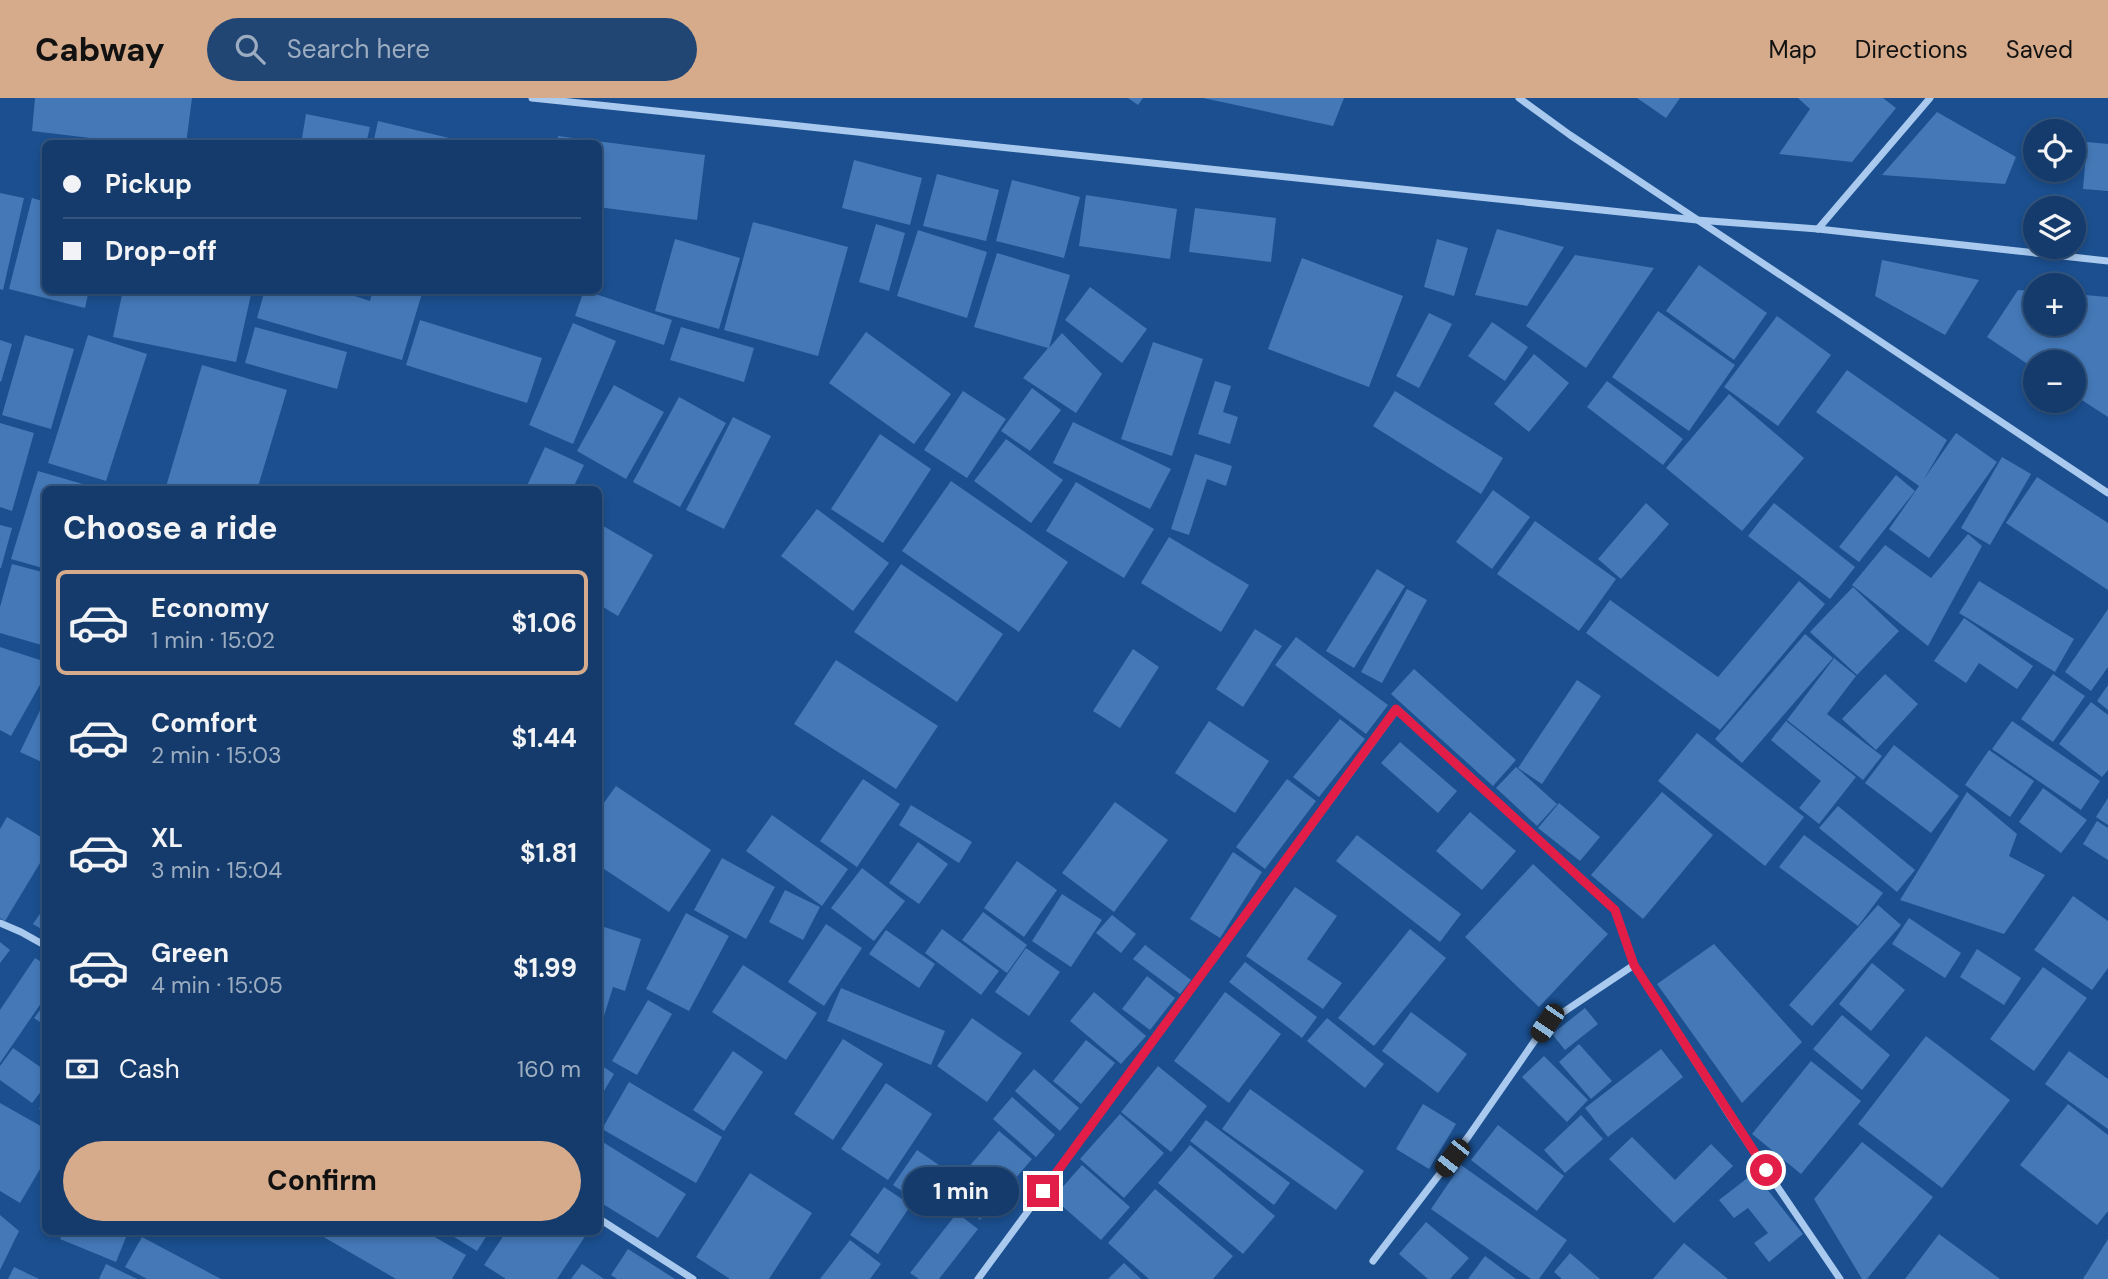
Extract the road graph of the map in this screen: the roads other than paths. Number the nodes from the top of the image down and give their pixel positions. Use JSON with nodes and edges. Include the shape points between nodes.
{"nodes":[{"id":1,"x":532,"y":98,"type":"edge"},
{"id":2,"x":1519,"y":98,"type":"edge"},
{"id":3,"x":1930,"y":98,"type":"edge"},
{"id":4,"x":1697,"y":220,"type":"junction"},
{"id":5,"x":1818,"y":229,"type":"junction"},
{"id":6,"x":2108,"y":261,"type":"edge"},
{"id":7,"x":2108,"y":493,"type":"edge"},
{"id":8,"x":0,"y":923,"type":"edge"},
{"id":9,"x":42,"y":944,"type":"edge"},
{"id":10,"x":1634,"y":965,"type":"junction"},
{"id":11,"x":602,"y":1222,"type":"edge"},
{"id":12,"x":1373,"y":1261,"type":"dead end"},
{"id":13,"x":693,"y":1279,"type":"edge"},
{"id":14,"x":978,"y":1279,"type":"edge"},
{"id":15,"x":1840,"y":1279,"type":"edge"}],
"edges":[{"from":1,"to":4,"type":"street"},
{"from":2,"to":4,"type":"street"},
{"from":3,"to":5,"type":"street"},
{"from":4,"to":5,"type":"street"},
{"from":4,"to":7,"type":"street"},
{"from":5,"to":6,"type":"street"},
{"from":8,"to":9,"type":"street"},
{"from":10,"to":12,"type":"street","via":[[1547,1023],[1468,1138]]},
{"from":10,"to":14,"type":"street","via":[[1615,910],[1396,709]]},
{"from":10,"to":15,"type":"street"},
{"from":11,"to":13,"type":"street"}]}
